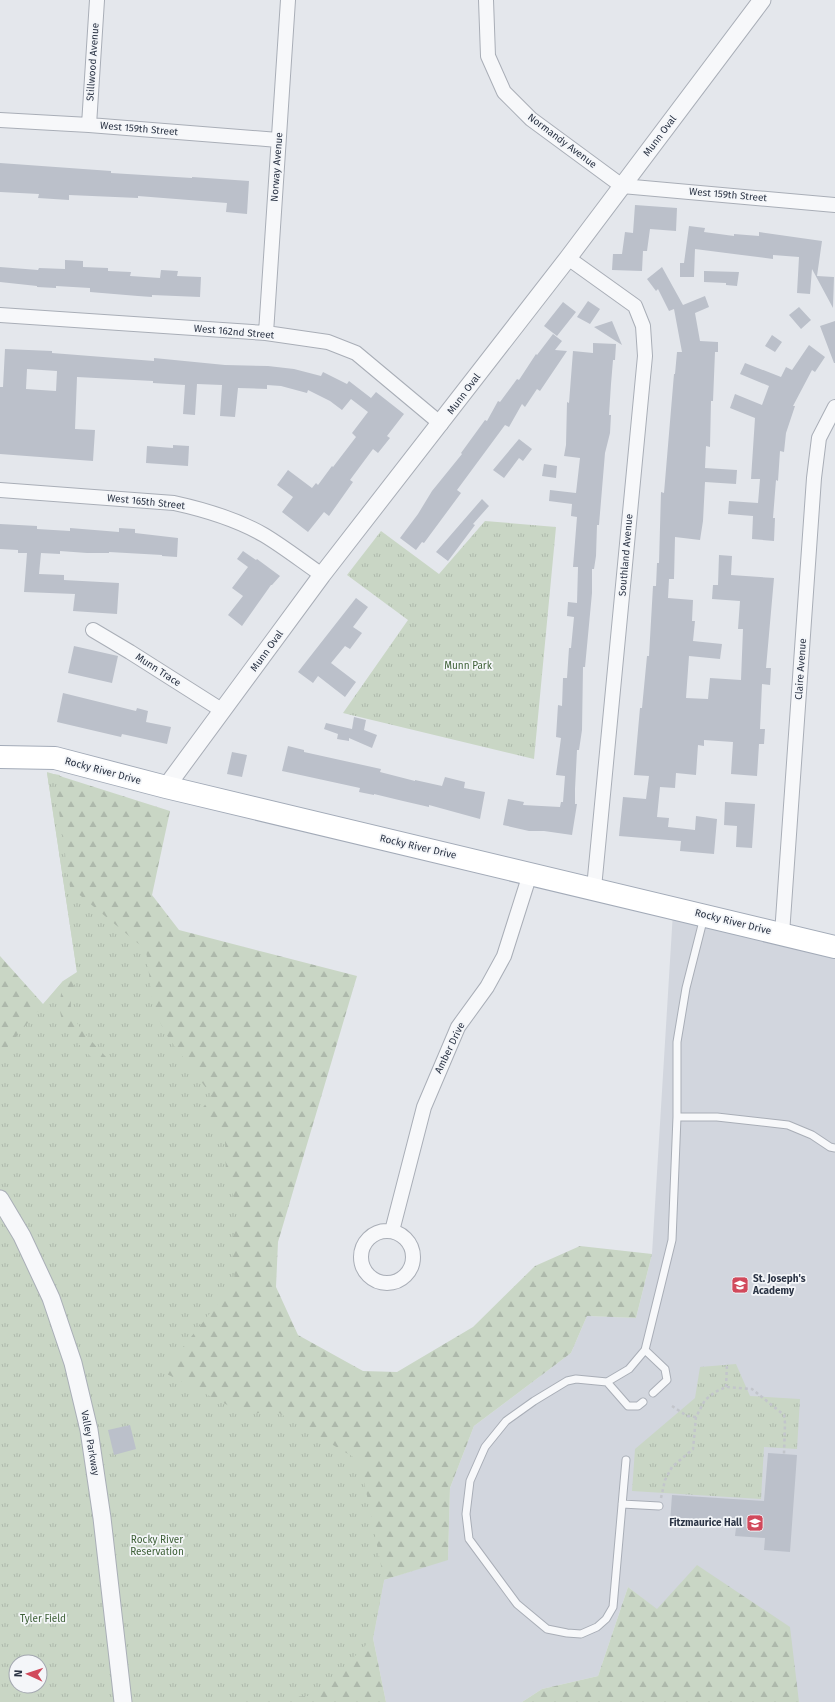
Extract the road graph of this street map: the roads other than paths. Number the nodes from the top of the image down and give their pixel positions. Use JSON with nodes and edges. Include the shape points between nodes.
{"nodes":[{"id":1,"x":97,"y":0,"type":"edge"},
{"id":2,"x":288,"y":0,"type":"edge"},
{"id":3,"x":486,"y":0,"type":"edge"},
{"id":4,"x":762,"y":0,"type":"edge"},
{"id":5,"x":0,"y":120,"type":"edge"},
{"id":6,"x":89,"y":125,"type":"junction"},
{"id":7,"x":278,"y":140,"type":"junction"},
{"id":8,"x":622,"y":186,"type":"junction"},
{"id":9,"x":835,"y":205,"type":"edge"},
{"id":10,"x":568,"y":258,"type":"junction"},
{"id":11,"x":0,"y":315,"type":"edge"},
{"id":12,"x":266,"y":334,"type":"junction"},
{"id":13,"x":835,"y":408,"type":"edge"},
{"id":14,"x":441,"y":424,"type":"junction"},
{"id":15,"x":0,"y":490,"type":"edge"},
{"id":16,"x":322,"y":576,"type":"junction"},
{"id":17,"x":93,"y":630,"type":"dead end"},
{"id":18,"x":223,"y":711,"type":"junction"},
{"id":19,"x":0,"y":757,"type":"edge"},
{"id":20,"x":166,"y":787,"type":"junction"},
{"id":21,"x":530,"y":874,"type":"junction"},
{"id":22,"x":594,"y":888,"type":"junction"},
{"id":23,"x":704,"y":915,"type":"junction"},
{"id":24,"x":782,"y":934,"type":"junction"},
{"id":25,"x":835,"y":947,"type":"edge"},
{"id":26,"x":677,"y":1117,"type":"junction"},
{"id":27,"x":835,"y":1148,"type":"edge"},
{"id":28,"x":0,"y":1199,"type":"edge"},
{"id":29,"x":392,"y":1231,"type":"dead end"},
{"id":30,"x":645,"y":1350,"type":"junction"},
{"id":31,"x":607,"y":1382,"type":"junction"},
{"id":32,"x":653,"y":1393,"type":"dead end"},
{"id":33,"x":642,"y":1402,"type":"dead end"},
{"id":34,"x":626,"y":1460,"type":"dead end"},
{"id":35,"x":622,"y":1504,"type":"junction"},
{"id":36,"x":659,"y":1506,"type":"road end"},
{"id":37,"x":123,"y":1702,"type":"edge"}],
"edges":[{"from":1,"to":6,"type":"street","name":"Stillwood Avenue"},
{"from":2,"to":7,"type":"street","name":"Norway Avenue"},
{"from":3,"to":8,"type":"street","name":"Normandy Avenue","via":[[488,56],[504,92],[531,119]]},
{"from":4,"to":8,"type":"street","name":"Munn Oval"},
{"from":5,"to":6,"type":"street","name":"West 159th Street"},
{"from":6,"to":7,"type":"street","name":"West 159th Street"},
{"from":7,"to":12,"type":"street","name":"Norway Avenue"},
{"from":8,"to":9,"type":"street","name":"West 159th Street"},
{"from":8,"to":10,"type":"street","name":"Munn Oval"},
{"from":10,"to":14,"type":"street","name":"Munn Oval"},
{"from":10,"to":22,"type":"street","name":"Southland Avenue","via":[[635,306],[643,326],[645,356]]},
{"from":11,"to":12,"type":"street","name":"West 162nd Street"},
{"from":12,"to":14,"type":"street","name":"West 162nd Street","via":[[328,342],[356,353]]},
{"from":13,"to":24,"type":"street","name":"Claire Avenue","via":[[819,438],[814,478]]},
{"from":14,"to":16,"type":"street","name":"Munn Oval"},
{"from":15,"to":16,"type":"street","name":"West 165th Street","via":[[174,503],[200,508],[264,535]]},
{"from":16,"to":18,"type":"street","name":"Munn Oval"},
{"from":17,"to":18,"type":"street","name":"Munn Trace"},
{"from":18,"to":20,"type":"street","name":"Munn Oval"},
{"from":19,"to":20,"type":"main road","name":"Rocky River Drive","via":[[55,758]]},
{"from":20,"to":21,"type":"main road","name":"Rocky River Drive"},
{"from":21,"to":22,"type":"main road","name":"Rocky River Drive"},
{"from":21,"to":29,"type":"street","name":"Amber Drive","via":[[504,956],[488,987],[458,1027],[424,1107]]},
{"from":22,"to":23,"type":"main road","name":"Rocky River Drive"},
{"from":23,"to":24,"type":"main road","name":"Rocky River Drive"},
{"from":23,"to":26,"type":"lane","via":[[686,988],[677,1042]]},
{"from":24,"to":25,"type":"main road","name":"Rocky River Drive"},
{"from":26,"to":27,"type":"lane","via":[[717,1117],[788,1125],[812,1135],[830,1148]]},
{"from":26,"to":30,"type":"lane","via":[[672,1240]]},
{"from":28,"to":37,"type":"street","name":"Valley Parkway","via":[[22,1236],[51,1298],[75,1370],[89,1430],[102,1518]]},
{"from":30,"to":31,"type":"lane","via":[[629,1369]]},
{"from":30,"to":32,"type":"lane","via":[[665,1369],[667,1380]]},
{"from":31,"to":33,"type":"lane","via":[[628,1406],[638,1406]]},
{"from":31,"to":35,"type":"lane","via":[[576,1379],[567,1381],[506,1421],[485,1447],[470,1481],[466,1514],[469,1539],[517,1604],[547,1630],[581,1634],[597,1627],[606,1619],[613,1607]]},
{"from":34,"to":35,"type":"lane"},
{"from":35,"to":36,"type":"lane"}]}
